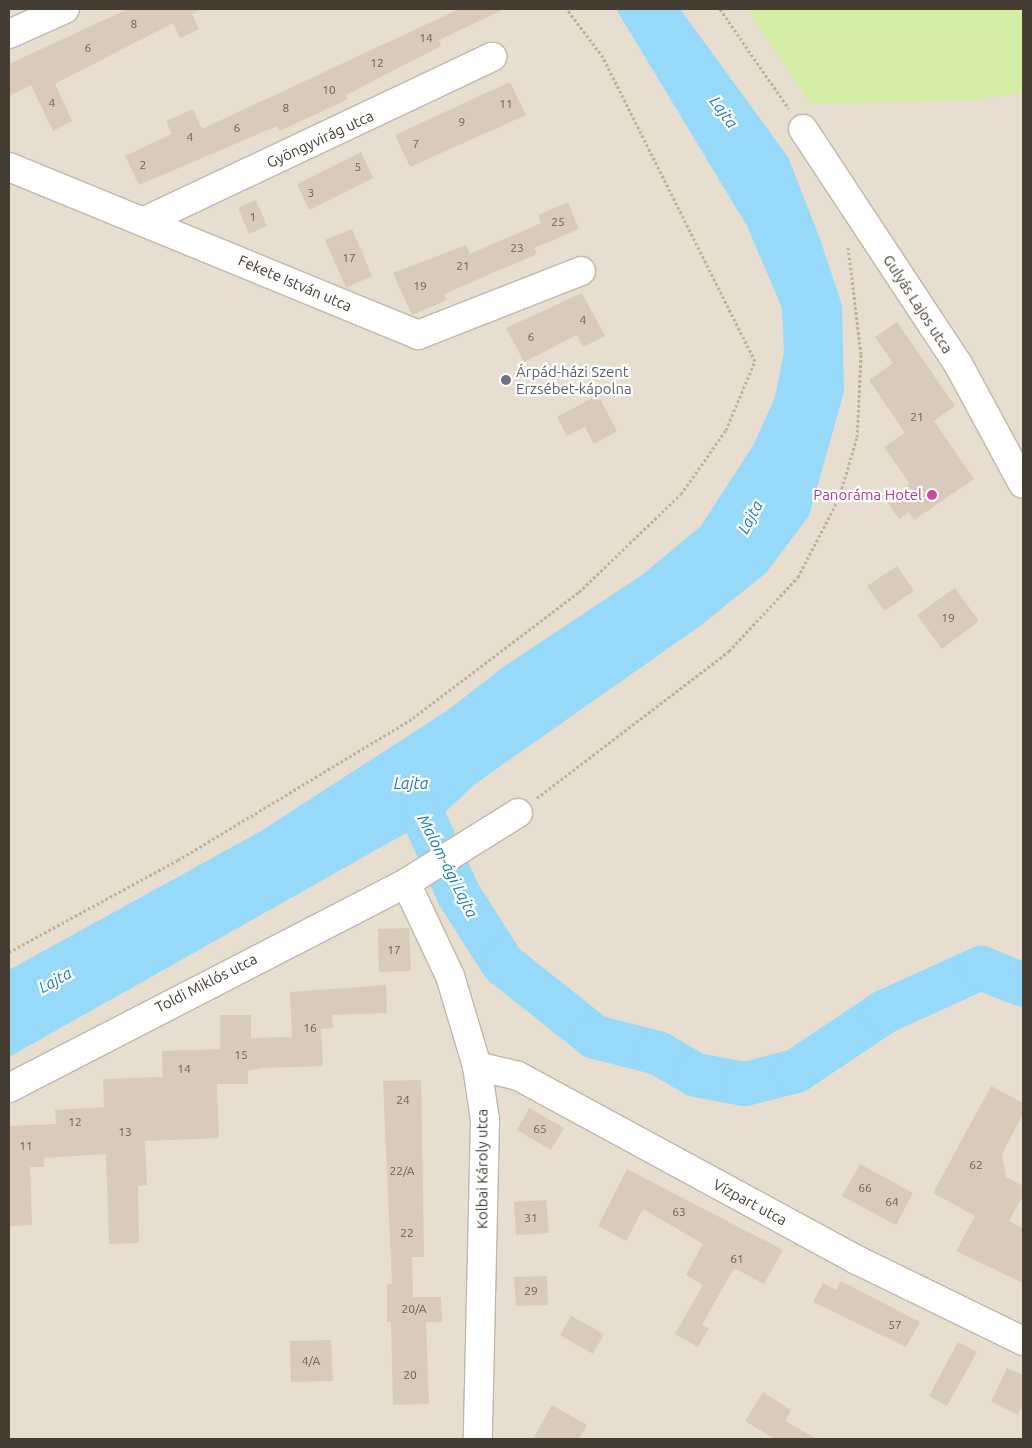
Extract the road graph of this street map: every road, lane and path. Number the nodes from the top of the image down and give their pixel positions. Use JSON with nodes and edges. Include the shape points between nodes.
{"nodes":[{"id":1,"x":65,"y":9,"type":"edge"},
{"id":2,"x":567,"y":9,"type":"edge"},
{"id":3,"x":720,"y":9,"type":"edge"},
{"id":4,"x":9,"y":34,"type":"edge"},
{"id":5,"x":492,"y":57,"type":"dead end"},
{"id":6,"x":803,"y":129,"type":"joint"},
{"id":7,"x":9,"y":167,"type":"edge"},
{"id":8,"x":147,"y":220,"type":"junction"},
{"id":9,"x":845,"y":239,"type":"dead end"},
{"id":10,"x":581,"y":271,"type":"dead end"},
{"id":11,"x":1023,"y":484,"type":"edge"},
{"id":12,"x":518,"y":813,"type":"joint"},
{"id":13,"x":416,"y":877,"type":"junction"},
{"id":14,"x":9,"y":952,"type":"edge"},
{"id":15,"x":476,"y":1066,"type":"junction"},
{"id":16,"x":9,"y":1088,"type":"edge"},
{"id":17,"x":1023,"y":1341,"type":"edge"},
{"id":18,"x":480,"y":1438,"type":"edge"}],
"edges":[{"from":1,"to":4,"type":"street"},
{"from":2,"to":14,"type":"path","via":[[603,57],[755,361],[726,430],[681,494],[579,592],[413,718],[178,860]]},
{"from":3,"to":6,"type":"path"},
{"from":5,"to":8,"type":"street","name":"Gyöngyvirág utca"},
{"from":6,"to":11,"type":"street","name":"Gulyás Lajos utca","via":[[958,364]]},
{"from":7,"to":8,"type":"street","name":"Fekete István utca"},
{"from":8,"to":10,"type":"street","name":"Fekete István utca","via":[[418,336]]},
{"from":9,"to":12,"type":"path","via":[[852,257],[861,354],[856,437],[839,498],[798,578],[729,651]]},
{"from":12,"to":13,"type":"street","name":"Toldi Miklós utca"},
{"from":13,"to":15,"type":"street","name":"Kolbai Károly utca"},
{"from":13,"to":16,"type":"street","name":"Toldi Miklós utca","via":[[208,981]]},
{"from":15,"to":17,"type":"street","name":"Vízpart utca","via":[[518,1076],[857,1260]]},
{"from":15,"to":18,"type":"street","name":"Kolbai Károly utca","via":[[485,1120]]}]}
